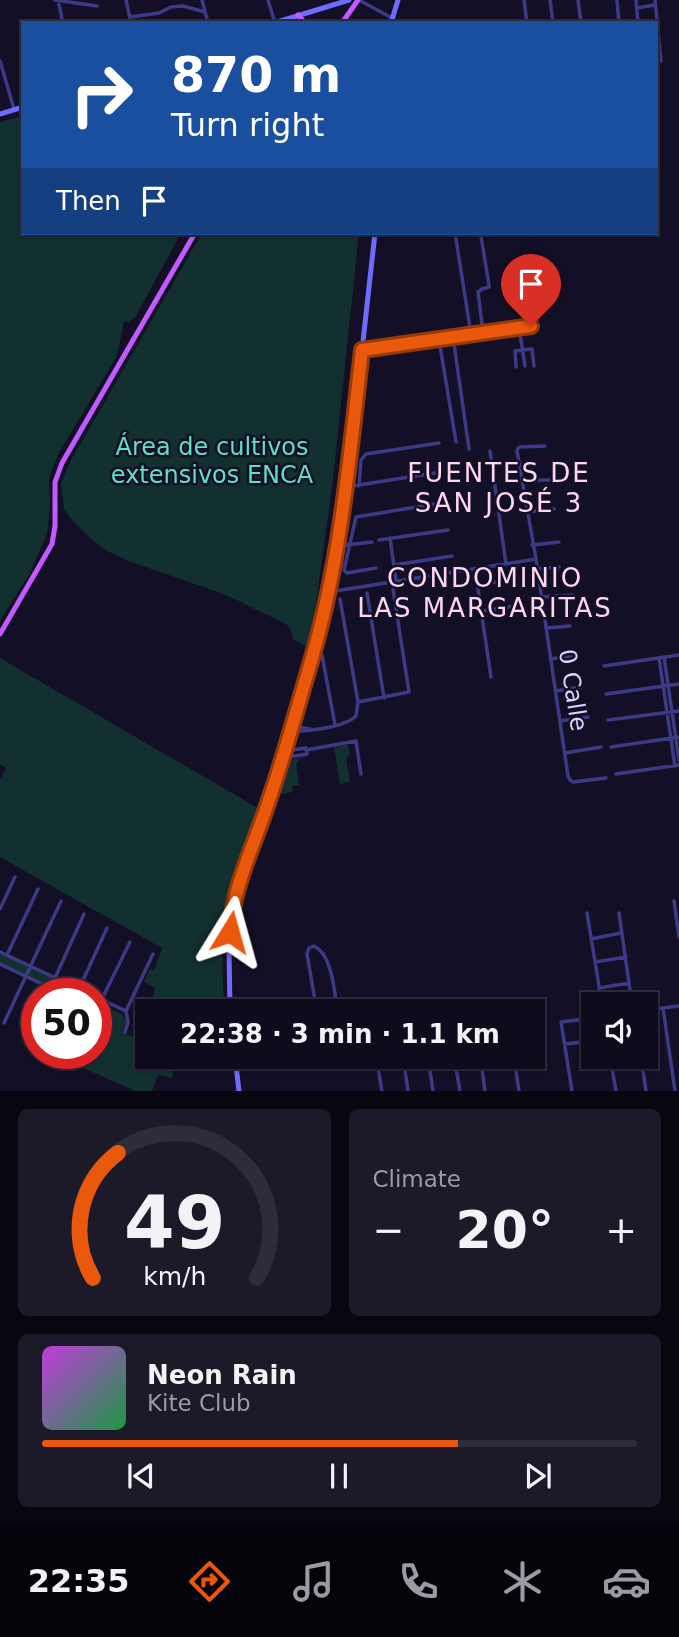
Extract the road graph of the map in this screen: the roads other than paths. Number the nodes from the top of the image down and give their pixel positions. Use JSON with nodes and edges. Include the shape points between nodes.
{"nodes":[{"id":1,"x":57,"y":0,"type":"edge"},
{"id":2,"x":126,"y":0,"type":"edge"},
{"id":3,"x":202,"y":0,"type":"edge"},
{"id":4,"x":268,"y":0,"type":"edge"},
{"id":5,"x":349,"y":0,"type":"edge"},
{"id":6,"x":359,"y":0,"type":"edge"},
{"id":7,"x":397,"y":0,"type":"edge"},
{"id":8,"x":524,"y":0,"type":"edge"},
{"id":9,"x":550,"y":0,"type":"edge"},
{"id":10,"x":578,"y":0,"type":"edge"},
{"id":11,"x":617,"y":0,"type":"edge"},
{"id":12,"x":636,"y":0,"type":"edge"},
{"id":13,"x":337,"y":1,"type":"edge"},
{"id":14,"x":656,"y":3,"type":"edge"},
{"id":15,"x":97,"y":5,"type":"dead end"},
{"id":16,"x":637,"y":8,"type":"junction"},
{"id":17,"x":205,"y":12,"type":"junction"},
{"id":18,"x":298,"y":15,"type":"junction"},
{"id":19,"x":131,"y":20,"type":"edge"},
{"id":20,"x":391,"y":20,"type":"edge"},
{"id":21,"x":62,"y":21,"type":"edge"},
{"id":22,"x":207,"y":21,"type":"edge"},
{"id":23,"x":273,"y":21,"type":"edge"},
{"id":24,"x":280,"y":21,"type":"edge"},
{"id":25,"x":303,"y":21,"type":"edge"},
{"id":26,"x":343,"y":21,"type":"edge"},
{"id":27,"x":527,"y":21,"type":"edge"},
{"id":28,"x":553,"y":21,"type":"edge"},
{"id":29,"x":581,"y":21,"type":"edge"},
{"id":30,"x":619,"y":21,"type":"edge"},
{"id":31,"x":638,"y":21,"type":"edge"},
{"id":32,"x":658,"y":21,"type":"edge"},
{"id":33,"x":658,"y":26,"type":"edge"},
{"id":34,"x":0,"y":61,"type":"edge"},
{"id":35,"x":661,"y":61,"type":"dead end"},
{"id":36,"x":21,"y":108,"type":"edge"},
{"id":37,"x":15,"y":110,"type":"junction"},
{"id":38,"x":0,"y":114,"type":"edge"},
{"id":39,"x":194,"y":235,"type":"edge"},
{"id":40,"x":374,"y":235,"type":"edge"},
{"id":41,"x":455,"y":235,"type":"edge"},
{"id":42,"x":481,"y":236,"type":"dead end"},
{"id":43,"x":531,"y":326,"type":"dead end"},
{"id":44,"x":519,"y":327,"type":"junction"},
{"id":45,"x":483,"y":332,"type":"junction"},
{"id":46,"x":471,"y":334,"type":"junction"},
{"id":47,"x":453,"y":337,"type":"junction"},
{"id":48,"x":439,"y":339,"type":"junction"},
{"id":49,"x":523,"y":349,"type":"junction"},
{"id":50,"x":362,"y":350,"type":"junction"},
{"id":51,"x":525,"y":366,"type":"dead end"},
{"id":52,"x":534,"y":366,"type":"dead end"},
{"id":53,"x":516,"y":367,"type":"dead end"},
{"id":54,"x":456,"y":442,"type":"dead end"},
{"id":55,"x":439,"y":443,"type":"dead end"},
{"id":56,"x":545,"y":446,"type":"dead end"},
{"id":57,"x":469,"y":449,"type":"dead end"},
{"id":58,"x":489,"y":451,"type":"dead end"},
{"id":59,"x":441,"y":472,"type":"dead end"},
{"id":60,"x":522,"y":480,"type":"junction"},
{"id":61,"x":550,"y":480,"type":"dead end"},
{"id":62,"x":359,"y":485,"type":"junction"},
{"id":63,"x":345,"y":487,"type":"junction"},
{"id":64,"x":447,"y":502,"type":"dead end"},
{"id":65,"x":554,"y":509,"type":"dead end"},
{"id":66,"x":527,"y":512,"type":"junction"},
{"id":67,"x":448,"y":530,"type":"dead end"},
{"id":68,"x":390,"y":538,"type":"junction"},
{"id":69,"x":379,"y":540,"type":"dead end"},
{"id":70,"x":372,"y":542,"type":"dead end"},
{"id":71,"x":559,"y":542,"type":"dead end"},
{"id":72,"x":532,"y":545,"type":"junction"},
{"id":73,"x":337,"y":546,"type":"junction"},
{"id":74,"x":350,"y":546,"type":"junction"},
{"id":75,"x":452,"y":556,"type":"dead end"},
{"id":76,"x":536,"y":559,"type":"junction"},
{"id":77,"x":506,"y":564,"type":"junction"},
{"id":78,"x":394,"y":565,"type":"junction"},
{"id":79,"x":559,"y":567,"type":"dead end"},
{"id":80,"x":376,"y":568,"type":"dead end"},
{"id":81,"x":475,"y":569,"type":"junction"},
{"id":82,"x":537,"y":569,"type":"junction"},
{"id":83,"x":514,"y":579,"type":"dead end"},
{"id":84,"x":396,"y":582,"type":"junction"},
{"id":85,"x":478,"y":585,"type":"junction"},
{"id":86,"x":393,"y":589,"type":"dead end"},
{"id":87,"x":329,"y":592,"type":"junction"},
{"id":88,"x":366,"y":593,"type":"dead end"},
{"id":89,"x":572,"y":595,"type":"dead end"},
{"id":90,"x":540,"y":597,"type":"junction"},
{"id":91,"x":340,"y":599,"type":"dead end"},
{"id":92,"x":522,"y":605,"type":"dead end"},
{"id":93,"x":482,"y":611,"type":"junction"},
{"id":94,"x":570,"y":626,"type":"dead end"},
{"id":95,"x":545,"y":628,"type":"junction"},
{"id":96,"x":0,"y":634,"type":"edge"},
{"id":97,"x":679,"y":654,"type":"edge"},
{"id":98,"x":322,"y":655,"type":"dead end"},
{"id":99,"x":573,"y":656,"type":"dead end"},
{"id":100,"x":661,"y":657,"type":"junction"},
{"id":101,"x":550,"y":659,"type":"junction"},
{"id":102,"x":604,"y":666,"type":"dead end"},
{"id":103,"x":491,"y":677,"type":"dead end"},
{"id":104,"x":679,"y":684,"type":"edge"},
{"id":105,"x":666,"y":686,"type":"junction"},
{"id":106,"x":581,"y":687,"type":"dead end"},
{"id":107,"x":555,"y":691,"type":"junction"},
{"id":108,"x":606,"y":694,"type":"dead end"},
{"id":109,"x":384,"y":698,"type":"junction"},
{"id":110,"x":358,"y":702,"type":"junction"},
{"id":111,"x":679,"y":711,"type":"edge"},
{"id":112,"x":670,"y":712,"type":"junction"},
{"id":113,"x":589,"y":717,"type":"dead end"},
{"id":114,"x":608,"y":720,"type":"dead end"},
{"id":115,"x":560,"y":721,"type":"junction"},
{"id":116,"x":335,"y":725,"type":"junction"},
{"id":117,"x":291,"y":729,"type":"junction"},
{"id":118,"x":678,"y":737,"type":"edge"},
{"id":119,"x":671,"y":739,"type":"junction"},
{"id":120,"x":601,"y":747,"type":"dead end"},
{"id":121,"x":611,"y":747,"type":"dead end"},
{"id":122,"x":565,"y":753,"type":"junction"},
{"id":123,"x":283,"y":754,"type":"junction"},
{"id":124,"x":678,"y":764,"type":"edge"},
{"id":125,"x":361,"y":774,"type":"dead end"},
{"id":126,"x":616,"y":774,"type":"dead end"},
{"id":127,"x":606,"y":778,"type":"dead end"},
{"id":128,"x":15,"y":877,"type":"dead end"},
{"id":129,"x":38,"y":889,"type":"dead end"},
{"id":130,"x":61,"y":901,"type":"dead end"},
{"id":131,"x":674,"y":901,"type":"dead end"},
{"id":132,"x":0,"y":909,"type":"edge"},
{"id":133,"x":587,"y":913,"type":"dead end"},
{"id":134,"x":619,"y":913,"type":"dead end"},
{"id":135,"x":84,"y":914,"type":"dead end"},
{"id":136,"x":107,"y":928,"type":"dead end"},
{"id":137,"x":621,"y":933,"type":"junction"},
{"id":138,"x":679,"y":937,"type":"edge"},
{"id":139,"x":591,"y":939,"type":"junction"},
{"id":140,"x":130,"y":942,"type":"dead end"},
{"id":141,"x":0,"y":952,"type":"edge"},
{"id":142,"x":153,"y":954,"type":"dead end"},
{"id":143,"x":7,"y":955,"type":"junction"},
{"id":144,"x":626,"y":957,"type":"junction"},
{"id":145,"x":595,"y":962,"type":"junction"},
{"id":146,"x":1,"y":965,"type":"edge"},
{"id":147,"x":31,"y":966,"type":"junction"},
{"id":148,"x":26,"y":976,"type":"junction"},
{"id":149,"x":30,"y":978,"type":"edge"},
{"id":150,"x":55,"y":978,"type":"joint"},
{"id":151,"x":84,"y":978,"type":"edge"},
{"id":152,"x":112,"y":979,"type":"edge"},
{"id":153,"x":629,"y":983,"type":"junction"},
{"id":154,"x":599,"y":988,"type":"junction"},
{"id":155,"x":600,"y":992,"type":"edge"},
{"id":156,"x":630,"y":992,"type":"edge"},
{"id":157,"x":230,"y":999,"type":"edge"},
{"id":158,"x":315,"y":999,"type":"edge"},
{"id":159,"x":336,"y":999,"type":"edge"},
{"id":160,"x":112,"y":1005,"type":"edge"},
{"id":161,"x":679,"y":1006,"type":"edge"},
{"id":162,"x":663,"y":1008,"type":"junction"},
{"id":163,"x":658,"y":1009,"type":"edge"},
{"id":164,"x":126,"y":1011,"type":"junction"},
{"id":165,"x":581,"y":1019,"type":"edge"},
{"id":166,"x":4,"y":1023,"type":"dead end"},
{"id":167,"x":125,"y":1032,"type":"dead end"},
{"id":168,"x":581,"y":1042,"type":"edge"},
{"id":169,"x":565,"y":1044,"type":"junction"},
{"id":170,"x":243,"y":1069,"type":"edge"},
{"id":171,"x":378,"y":1069,"type":"edge"},
{"id":172,"x":405,"y":1069,"type":"edge"},
{"id":173,"x":430,"y":1069,"type":"edge"},
{"id":174,"x":516,"y":1069,"type":"edge"},
{"id":175,"x":612,"y":1069,"type":"edge"},
{"id":176,"x":643,"y":1069,"type":"edge"},
{"id":177,"x":236,"y":1070,"type":"joint"},
{"id":178,"x":239,"y":1091,"type":"edge"},
{"id":179,"x":382,"y":1091,"type":"edge"},
{"id":180,"x":408,"y":1091,"type":"edge"},
{"id":181,"x":433,"y":1091,"type":"edge"},
{"id":182,"x":460,"y":1091,"type":"edge"},
{"id":183,"x":485,"y":1091,"type":"edge"},
{"id":184,"x":519,"y":1091,"type":"edge"},
{"id":185,"x":572,"y":1091,"type":"edge"},
{"id":186,"x":616,"y":1091,"type":"edge"},
{"id":187,"x":646,"y":1091,"type":"edge"},
{"id":188,"x":676,"y":1091,"type":"edge"}],
"edges":[{"from":1,"to":15,"type":"street"},
{"from":1,"to":21,"type":"street"},
{"from":2,"to":19,"type":"street"},
{"from":3,"to":17,"type":"street"},
{"from":4,"to":23,"type":"street"},
{"from":5,"to":13,"type":"main road"},
{"from":6,"to":20,"type":"street"},
{"from":6,"to":26,"type":"main road"},
{"from":7,"to":20,"type":"main road"},
{"from":8,"to":27,"type":"street"},
{"from":9,"to":28,"type":"street"},
{"from":10,"to":29,"type":"street"},
{"from":11,"to":30,"type":"street"},
{"from":12,"to":16,"type":"street"},
{"from":13,"to":18,"type":"main road"},
{"from":14,"to":16,"type":"street"},
{"from":14,"to":32,"type":"street"},
{"from":16,"to":31,"type":"street"},
{"from":17,"to":19,"type":"street","via":[[183,6]]},
{"from":17,"to":22,"type":"street"},
{"from":18,"to":24,"type":"main road"},
{"from":18,"to":25,"type":"main road"},
{"from":33,"to":35,"type":"street"},
{"from":34,"to":37,"type":"street"},
{"from":36,"to":37,"type":"main road"},
{"from":37,"to":38,"type":"main road"},
{"from":39,"to":96,"type":"main road","via":[[62,463],[55,482],[52,544]]},
{"from":40,"to":50,"type":"main road"},
{"from":41,"to":46,"type":"street"},
{"from":42,"to":45,"type":"street","via":[[489,285],[478,292]]},
{"from":43,"to":44,"type":"street"},
{"from":44,"to":45,"type":"street"},
{"from":44,"to":49,"type":"street"},
{"from":45,"to":46,"type":"street"},
{"from":46,"to":47,"type":"street"},
{"from":47,"to":48,"type":"street"},
{"from":47,"to":57,"type":"street"},
{"from":48,"to":50,"type":"street"},
{"from":48,"to":54,"type":"street"},
{"from":49,"to":51,"type":"street"},
{"from":49,"to":52,"type":"street","via":[[532,349]]},
{"from":49,"to":53,"type":"street","via":[[515,351]]},
{"from":50,"to":63,"type":"main road"},
{"from":55,"to":62,"type":"street","via":[[366,454],[361,460]]},
{"from":56,"to":60,"type":"street","name":"0 Calle","via":[[518,448]]},
{"from":58,"to":77,"type":"street"},
{"from":59,"to":62,"type":"street"},
{"from":60,"to":61,"type":"street"},
{"from":60,"to":66,"type":"street","name":"0 Calle"},
{"from":62,"to":63,"type":"street"},
{"from":63,"to":73,"type":"main road"},
{"from":64,"to":74,"type":"street","via":[[356,517]]},
{"from":65,"to":66,"type":"street"},
{"from":66,"to":72,"type":"street","name":"0 Calle"},
{"from":67,"to":68,"type":"street"},
{"from":68,"to":69,"type":"street"},
{"from":68,"to":78,"type":"street"},
{"from":70,"to":74,"type":"street"},
{"from":71,"to":72,"type":"street"},
{"from":72,"to":76,"type":"street","name":"0 Calle"},
{"from":73,"to":74,"type":"street"},
{"from":73,"to":87,"type":"main road"},
{"from":74,"to":80,"type":"street","via":[[347,573]]},
{"from":75,"to":78,"type":"street"},
{"from":76,"to":77,"type":"street"},
{"from":76,"to":82,"type":"street","name":"0 Calle"},
{"from":77,"to":81,"type":"street"},
{"from":78,"to":84,"type":"street"},
{"from":79,"to":82,"type":"street"},
{"from":81,"to":84,"type":"street"},
{"from":81,"to":85,"type":"street"},
{"from":82,"to":90,"type":"street","name":"0 Calle"},
{"from":83,"to":85,"type":"street"},
{"from":84,"to":87,"type":"street"},
{"from":85,"to":93,"type":"street"},
{"from":86,"to":109,"type":"street","via":[[409,690],[408,694]]},
{"from":87,"to":117,"type":"main road"},
{"from":88,"to":109,"type":"street"},
{"from":89,"to":90,"type":"street"},
{"from":90,"to":95,"type":"street","name":"0 Calle"},
{"from":91,"to":110,"type":"street"},
{"from":92,"to":93,"type":"street"},
{"from":93,"to":103,"type":"street"},
{"from":94,"to":95,"type":"street"},
{"from":95,"to":101,"type":"street","name":"0 Calle"},
{"from":97,"to":100,"type":"street"},
{"from":98,"to":116,"type":"street"},
{"from":99,"to":101,"type":"street"},
{"from":100,"to":102,"type":"street"},
{"from":100,"to":105,"type":"street"},
{"from":101,"to":107,"type":"street","name":"0 Calle"},
{"from":104,"to":105,"type":"street"},
{"from":105,"to":108,"type":"street"},
{"from":105,"to":112,"type":"street"},
{"from":106,"to":107,"type":"street"},
{"from":107,"to":115,"type":"street","name":"0 Calle"},
{"from":109,"to":110,"type":"street"},
{"from":110,"to":116,"type":"street","via":[[352,720]]},
{"from":111,"to":112,"type":"street"},
{"from":112,"to":114,"type":"street"},
{"from":112,"to":118,"type":"street"},
{"from":112,"to":119,"type":"street"},
{"from":113,"to":115,"type":"street"},
{"from":115,"to":122,"type":"street","name":"0 Calle"},
{"from":116,"to":117,"type":"street"},
{"from":117,"to":123,"type":"main road"},
{"from":118,"to":119,"type":"street"},
{"from":118,"to":124,"type":"street"},
{"from":119,"to":121,"type":"street"},
{"from":119,"to":124,"type":"street"},
{"from":120,"to":122,"type":"street"},
{"from":122,"to":127,"type":"street","name":"0 Calle","via":[[573,782]]},
{"from":123,"to":125,"type":"street","via":[[356,741]]},
{"from":123,"to":157,"type":"main road","via":[[234,900]]},
{"from":124,"to":126,"type":"street"},
{"from":128,"to":132,"type":"street"},
{"from":129,"to":143,"type":"street"},
{"from":130,"to":147,"type":"street"},
{"from":131,"to":138,"type":"street"},
{"from":133,"to":139,"type":"street"},
{"from":134,"to":137,"type":"street"},
{"from":135,"to":150,"type":"street"},
{"from":136,"to":151,"type":"street"},
{"from":137,"to":139,"type":"street"},
{"from":137,"to":144,"type":"street"},
{"from":139,"to":145,"type":"street"},
{"from":140,"to":152,"type":"street"},
{"from":141,"to":143,"type":"street"},
{"from":142,"to":164,"type":"street"},
{"from":143,"to":147,"type":"street"},
{"from":144,"to":145,"type":"street"},
{"from":144,"to":153,"type":"street"},
{"from":145,"to":154,"type":"street"},
{"from":146,"to":148,"type":"street"},
{"from":147,"to":148,"type":"street"},
{"from":147,"to":150,"type":"street"},
{"from":148,"to":149,"type":"street"},
{"from":148,"to":166,"type":"street"},
{"from":153,"to":154,"type":"street"},
{"from":153,"to":156,"type":"street"},
{"from":154,"to":155,"type":"street"},
{"from":158,"to":159,"type":"street","via":[[307,954],[314,946],[331,972]]},
{"from":160,"to":164,"type":"street"},
{"from":161,"to":162,"type":"street"},
{"from":162,"to":163,"type":"street"},
{"from":162,"to":188,"type":"street"},
{"from":164,"to":167,"type":"street"},
{"from":165,"to":169,"type":"street","via":[[561,1021]]},
{"from":168,"to":169,"type":"street"},
{"from":169,"to":185,"type":"street"},
{"from":170,"to":177,"type":"street"},
{"from":171,"to":179,"type":"street"},
{"from":172,"to":180,"type":"street"},
{"from":173,"to":181,"type":"street"},
{"from":174,"to":184,"type":"street"},
{"from":175,"to":186,"type":"street"},
{"from":176,"to":187,"type":"street"},
{"from":177,"to":178,"type":"main road"},
{"from":182,"to":183,"type":"street","via":[[455,1063],[478,1058]]}]}
